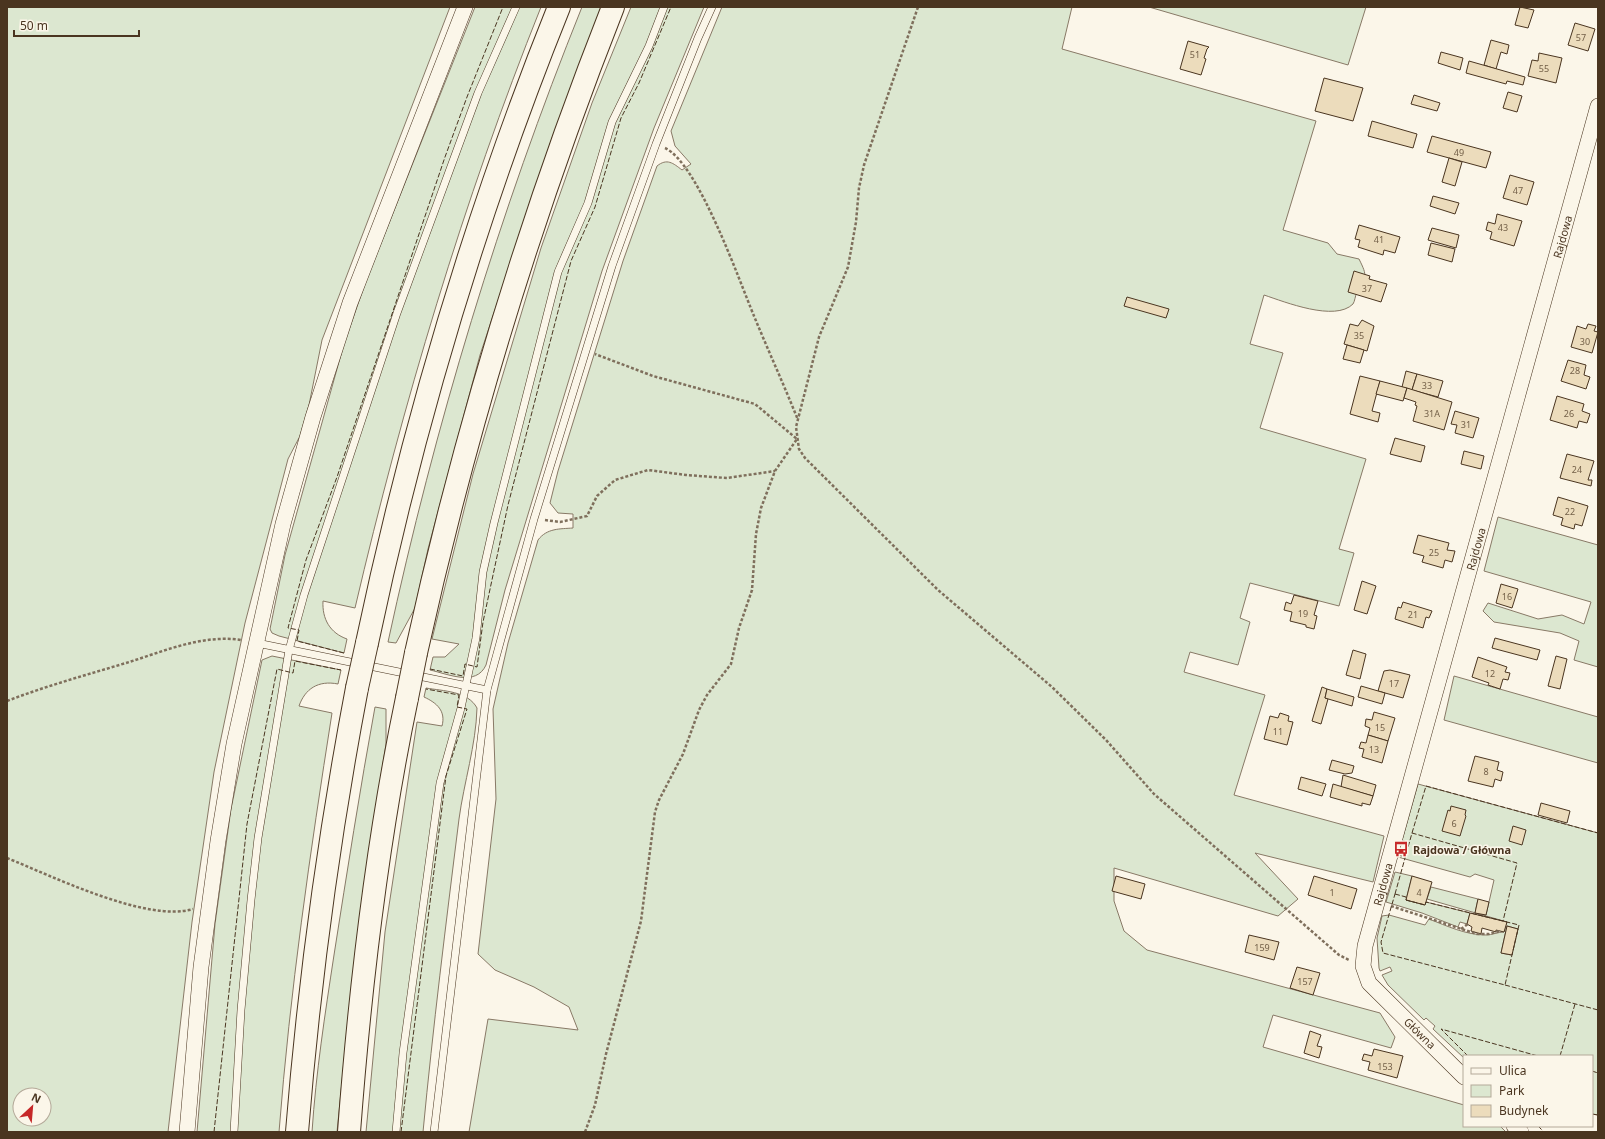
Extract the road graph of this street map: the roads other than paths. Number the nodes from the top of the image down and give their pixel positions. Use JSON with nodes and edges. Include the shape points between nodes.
{"nodes":[{"id":1,"x":465,"y":7,"type":"edge"},
{"id":2,"x":516,"y":7,"type":"edge"},
{"id":3,"x":559,"y":7,"type":"edge"},
{"id":4,"x":613,"y":7,"type":"edge"},
{"id":5,"x":664,"y":7,"type":"edge"},
{"id":6,"x":712,"y":7,"type":"edge"},
{"id":7,"x":1598,"y":106,"type":"edge"},
{"id":8,"x":257,"y":643,"type":"junction"},
{"id":9,"x":289,"y":650,"type":"junction"},
{"id":10,"x":466,"y":686,"type":"junction"},
{"id":11,"x":487,"y":690,"type":"junction"},
{"id":12,"x":1375,"y":991,"type":"joint"},
{"id":13,"x":1463,"y":1076,"type":"edge"},
{"id":14,"x":187,"y":1132,"type":"edge"},
{"id":15,"x":234,"y":1132,"type":"edge"},
{"id":16,"x":297,"y":1132,"type":"edge"},
{"id":17,"x":349,"y":1132,"type":"edge"},
{"id":18,"x":396,"y":1132,"type":"edge"},
{"id":19,"x":434,"y":1132,"type":"edge"}],
"edges":[{"from":1,"to":8,"type":"street","via":[[353,295],[332,356],[283,524]]},
{"from":2,"to":9,"type":"lane","via":[[478,93],[397,313],[306,587]]},
{"from":3,"to":16,"type":"highway","bridge":true,"via":[[496,174],[457,293],[413,445],[386,554],[366,642],[337,797],[319,922]]},
{"from":4,"to":17,"type":"highway","bridge":true,"via":[[546,186],[494,345],[460,465],[416,653],[393,773],[356,1040]]},
{"from":5,"to":10,"type":"lane","via":[[646,53],[612,122],[588,203],[558,272],[484,565],[476,638]]},
{"from":6,"to":11,"type":"lane","via":[[656,144],[612,266],[534,519]]},
{"from":7,"to":12,"type":"street","name":"Rajdowa","via":[[1365,946],[1365,974]]},
{"from":8,"to":9,"type":"lane"},
{"from":8,"to":14,"type":"street","via":[[234,744],[218,841],[201,974]]},
{"from":9,"to":10,"type":"lane"},
{"from":9,"to":15,"type":"lane","via":[[258,838],[240,1010]]},
{"from":10,"to":11,"type":"lane"},
{"from":10,"to":18,"type":"lane","via":[[440,783],[403,1054]]},
{"from":11,"to":19,"type":"lane"},
{"from":12,"to":13,"type":"street","name":"Główna"}]}
